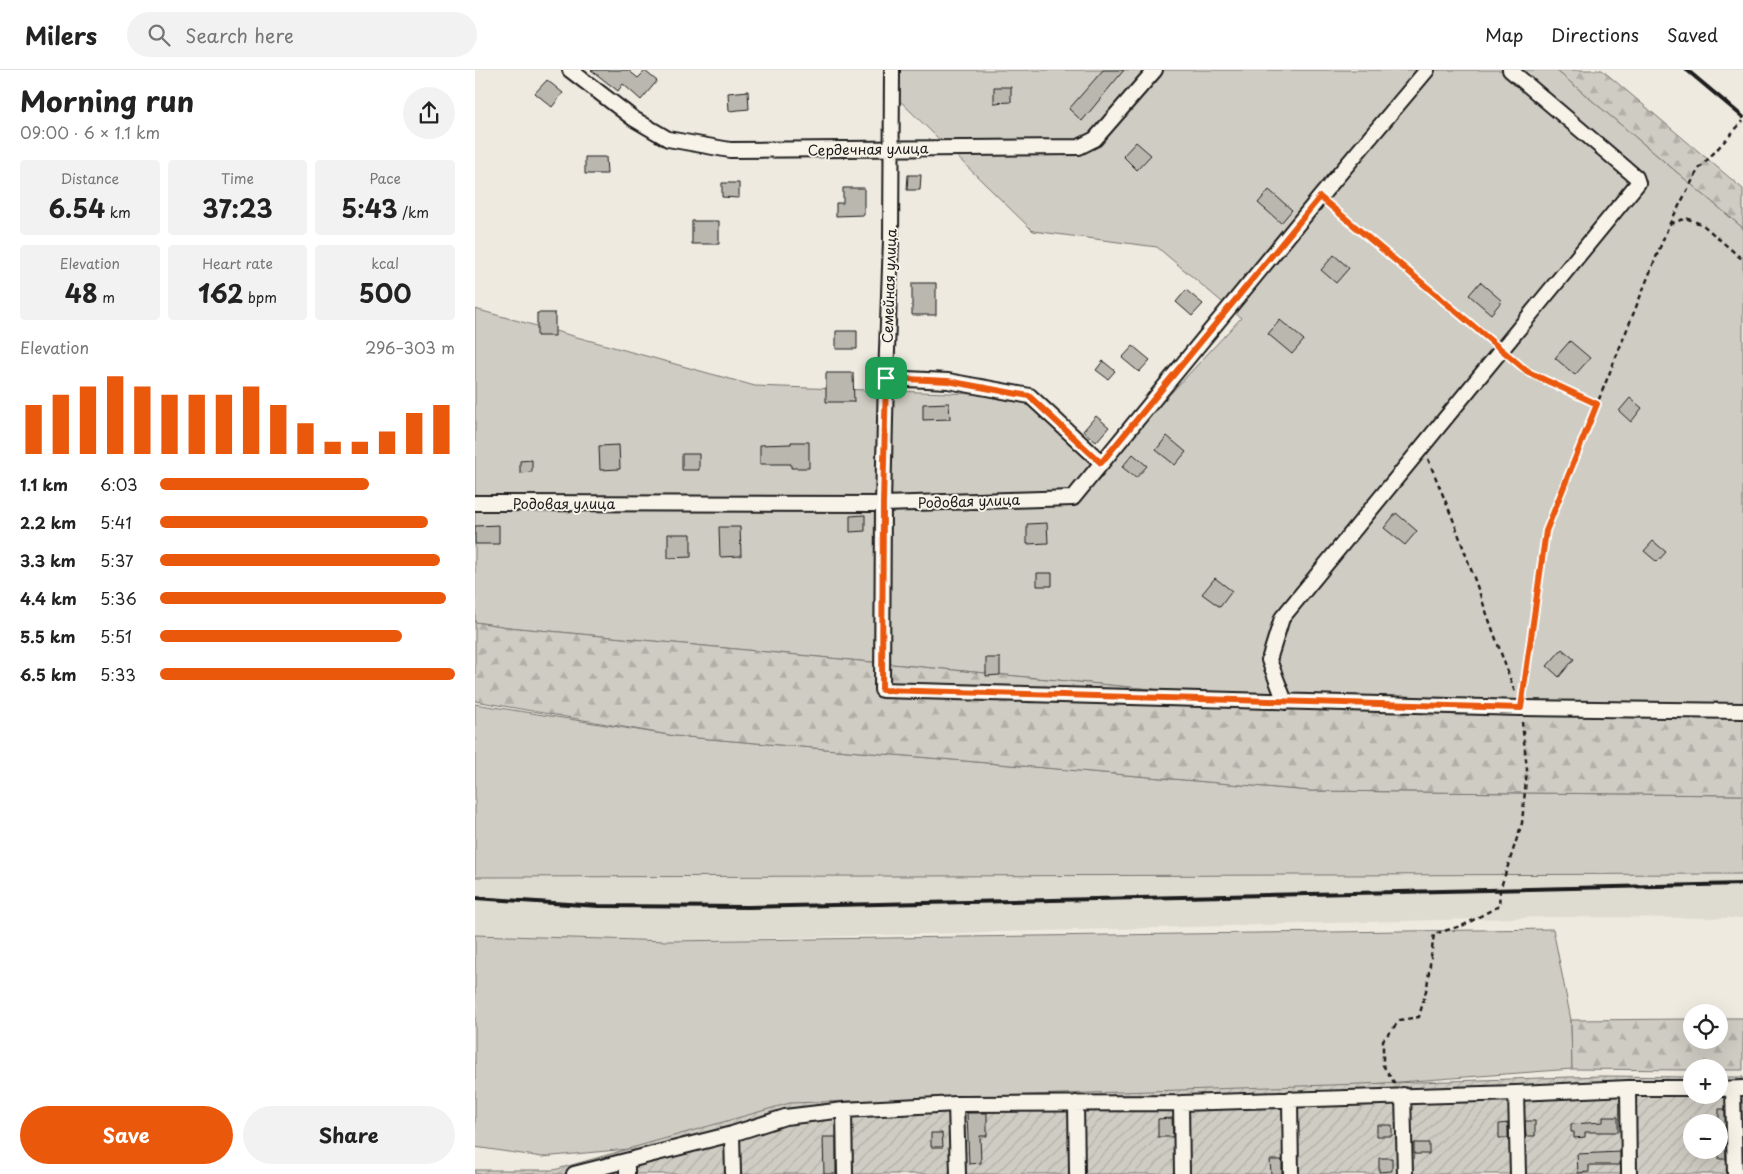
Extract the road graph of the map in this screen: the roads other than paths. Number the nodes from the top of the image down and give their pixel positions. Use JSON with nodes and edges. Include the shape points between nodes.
{"nodes":[{"id":1,"x":570,"y":70,"type":"edge"},
{"id":2,"x":892,"y":70,"type":"edge"},
{"id":3,"x":1155,"y":70,"type":"edge"},
{"id":4,"x":1427,"y":70,"type":"edge"},
{"id":5,"x":1510,"y":70,"type":"edge"},
{"id":6,"x":891,"y":148,"type":"junction"},
{"id":7,"x":886,"y":378,"type":"junction"},
{"id":8,"x":1101,"y":463,"type":"junction"},
{"id":9,"x":475,"y":503,"type":"edge"},
{"id":10,"x":883,"y":504,"type":"junction"},
{"id":11,"x":1285,"y":702,"type":"junction"},
{"id":12,"x":1743,"y":711,"type":"edge"},
{"id":13,"x":1628,"y":1088,"type":"junction"},
{"id":14,"x":1683,"y":1088,"type":"edge"},
{"id":15,"x":1732,"y":1089,"type":"edge"},
{"id":16,"x":1516,"y":1093,"type":"junction"},
{"id":17,"x":1403,"y":1096,"type":"junction"},
{"id":18,"x":1290,"y":1099,"type":"junction"},
{"id":19,"x":1076,"y":1103,"type":"junction"},
{"id":20,"x":1181,"y":1103,"type":"junction"},
{"id":21,"x":956,"y":1104,"type":"junction"},
{"id":22,"x":844,"y":1110,"type":"junction"},
{"id":23,"x":732,"y":1134,"type":"junction"},
{"id":24,"x":627,"y":1167,"type":"edge"},
{"id":25,"x":575,"y":1174,"type":"edge"},
{"id":26,"x":733,"y":1174,"type":"edge"},
{"id":27,"x":845,"y":1174,"type":"edge"},
{"id":28,"x":958,"y":1174,"type":"edge"},
{"id":29,"x":1077,"y":1174,"type":"edge"},
{"id":30,"x":1182,"y":1174,"type":"edge"},
{"id":31,"x":1291,"y":1174,"type":"edge"},
{"id":32,"x":1405,"y":1174,"type":"edge"},
{"id":33,"x":1518,"y":1174,"type":"edge"},
{"id":34,"x":1629,"y":1174,"type":"edge"},
{"id":35,"x":1735,"y":1174,"type":"edge"}],
"edges":[{"from":1,"to":6,"type":"street","name":"Сердечная улица","via":[[634,119],[668,139],[729,150]]},
{"from":2,"to":6,"type":"street","name":"Семейная улица"},
{"from":3,"to":6,"type":"street","name":"Сердечная улица","via":[[1095,139],[1079,147]]},
{"from":4,"to":8,"type":"street","name":"Родовая улица"},
{"from":5,"to":11,"type":"street","via":[[1637,177],[1639,184],[1282,618],[1269,660]]},
{"from":6,"to":7,"type":"street","name":"Семейная улица"},
{"from":7,"to":8,"type":"street","via":[[948,381],[1029,396]]},
{"from":7,"to":10,"type":"street","name":"Семейная улица"},
{"from":8,"to":10,"type":"street","name":"Родовая улица","via":[[1073,498]]},
{"from":9,"to":10,"type":"street","name":"Родовая улица"},
{"from":10,"to":11,"type":"street","name":"Семейная улица","via":[[882,690]]},
{"from":11,"to":12,"type":"street"},
{"from":13,"to":14,"type":"street"},
{"from":13,"to":16,"type":"street"},
{"from":13,"to":34,"type":"street"},
{"from":15,"to":35,"type":"street"},
{"from":16,"to":17,"type":"street"},
{"from":16,"to":33,"type":"street"},
{"from":17,"to":18,"type":"street"},
{"from":17,"to":32,"type":"street"},
{"from":18,"to":20,"type":"street"},
{"from":18,"to":31,"type":"street"},
{"from":19,"to":20,"type":"street"},
{"from":19,"to":21,"type":"street"},
{"from":19,"to":29,"type":"street"},
{"from":20,"to":30,"type":"street"},
{"from":21,"to":22,"type":"street"},
{"from":21,"to":28,"type":"street"},
{"from":22,"to":23,"type":"street","via":[[785,1117]]},
{"from":22,"to":27,"type":"street"},
{"from":23,"to":24,"type":"street"},
{"from":23,"to":26,"type":"street"},
{"from":24,"to":25,"type":"street"}]}
